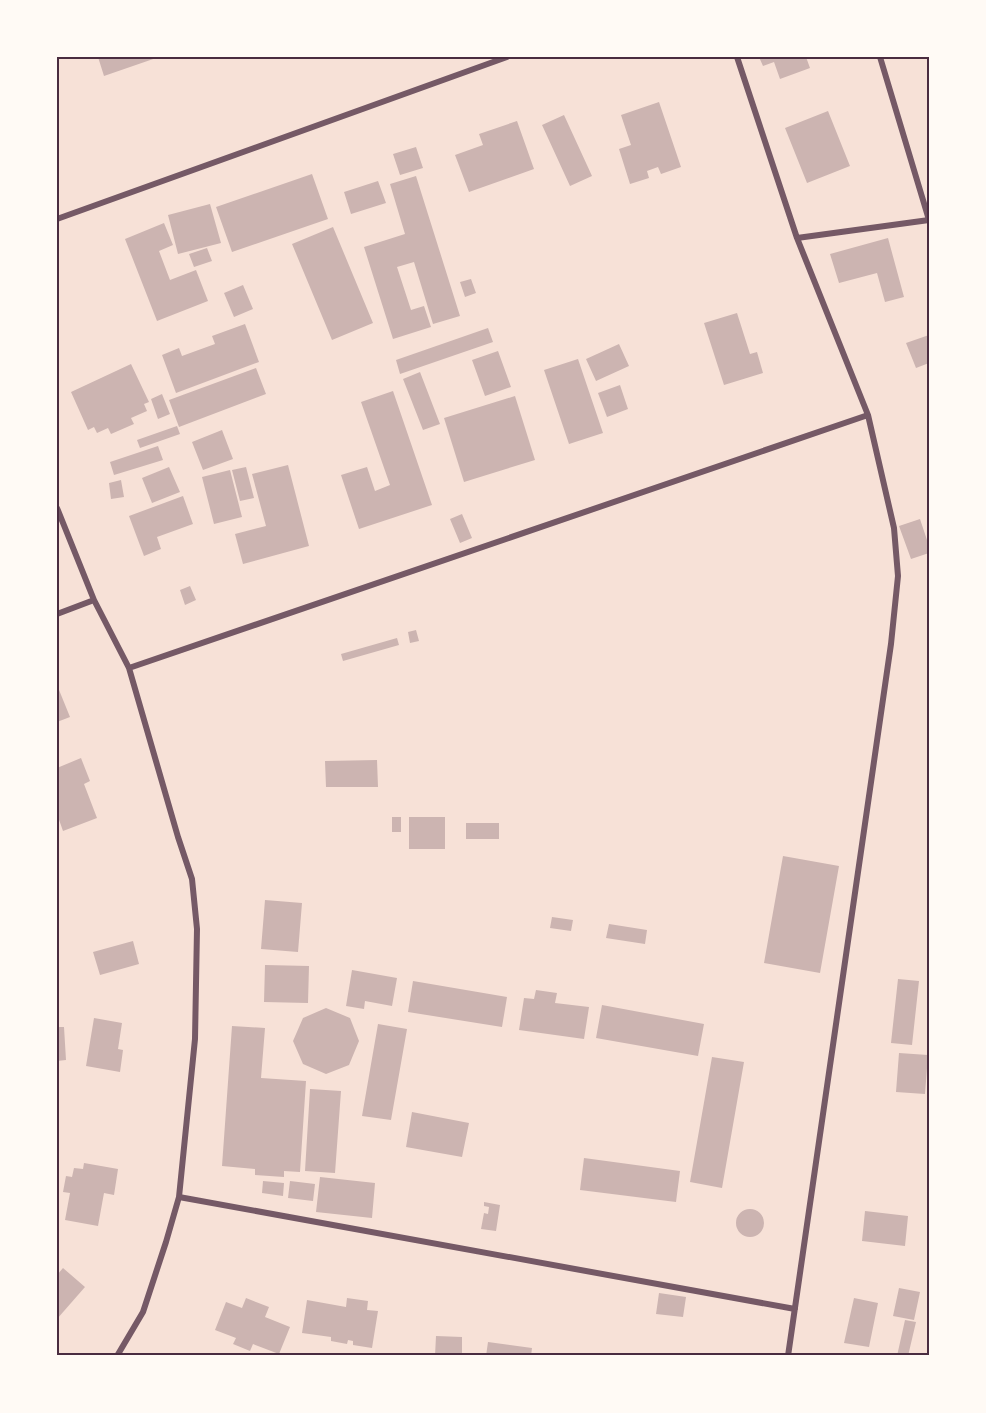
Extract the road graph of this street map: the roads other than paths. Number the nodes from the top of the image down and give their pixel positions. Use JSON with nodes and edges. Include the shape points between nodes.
{"nodes":[{"id":1,"x":507,"y":57,"type":"edge"},
{"id":2,"x":737,"y":57,"type":"edge"},
{"id":3,"x":880,"y":57,"type":"edge"},
{"id":4,"x":57,"y":219,"type":"edge"},
{"id":5,"x":929,"y":220,"type":"edge"},
{"id":6,"x":797,"y":238,"type":"junction"},
{"id":7,"x":868,"y":415,"type":"junction"},
{"id":8,"x":57,"y":508,"type":"edge"},
{"id":9,"x":94,"y":600,"type":"junction"},
{"id":10,"x":57,"y":614,"type":"edge"},
{"id":11,"x":129,"y":668,"type":"junction"},
{"id":12,"x":179,"y":1197,"type":"junction"},
{"id":13,"x":795,"y":1309,"type":"junction"},
{"id":14,"x":117,"y":1356,"type":"edge"},
{"id":15,"x":788,"y":1356,"type":"edge"}],
"edges":[{"from":1,"to":4,"type":"street"},
{"from":2,"to":6,"type":"street"},
{"from":3,"to":5,"type":"street"},
{"from":5,"to":6,"type":"street"},
{"from":6,"to":7,"type":"street"},
{"from":7,"to":11,"type":"street"},
{"from":7,"to":13,"type":"street","via":[[894,528],[898,576]]},
{"from":8,"to":9,"type":"street"},
{"from":9,"to":10,"type":"street"},
{"from":9,"to":11,"type":"street"},
{"from":11,"to":12,"type":"street","via":[[192,879],[197,928],[195,1039]]},
{"from":12,"to":13,"type":"street"},
{"from":12,"to":14,"type":"street","via":[[142,1312]]},
{"from":13,"to":15,"type":"street"}]}
